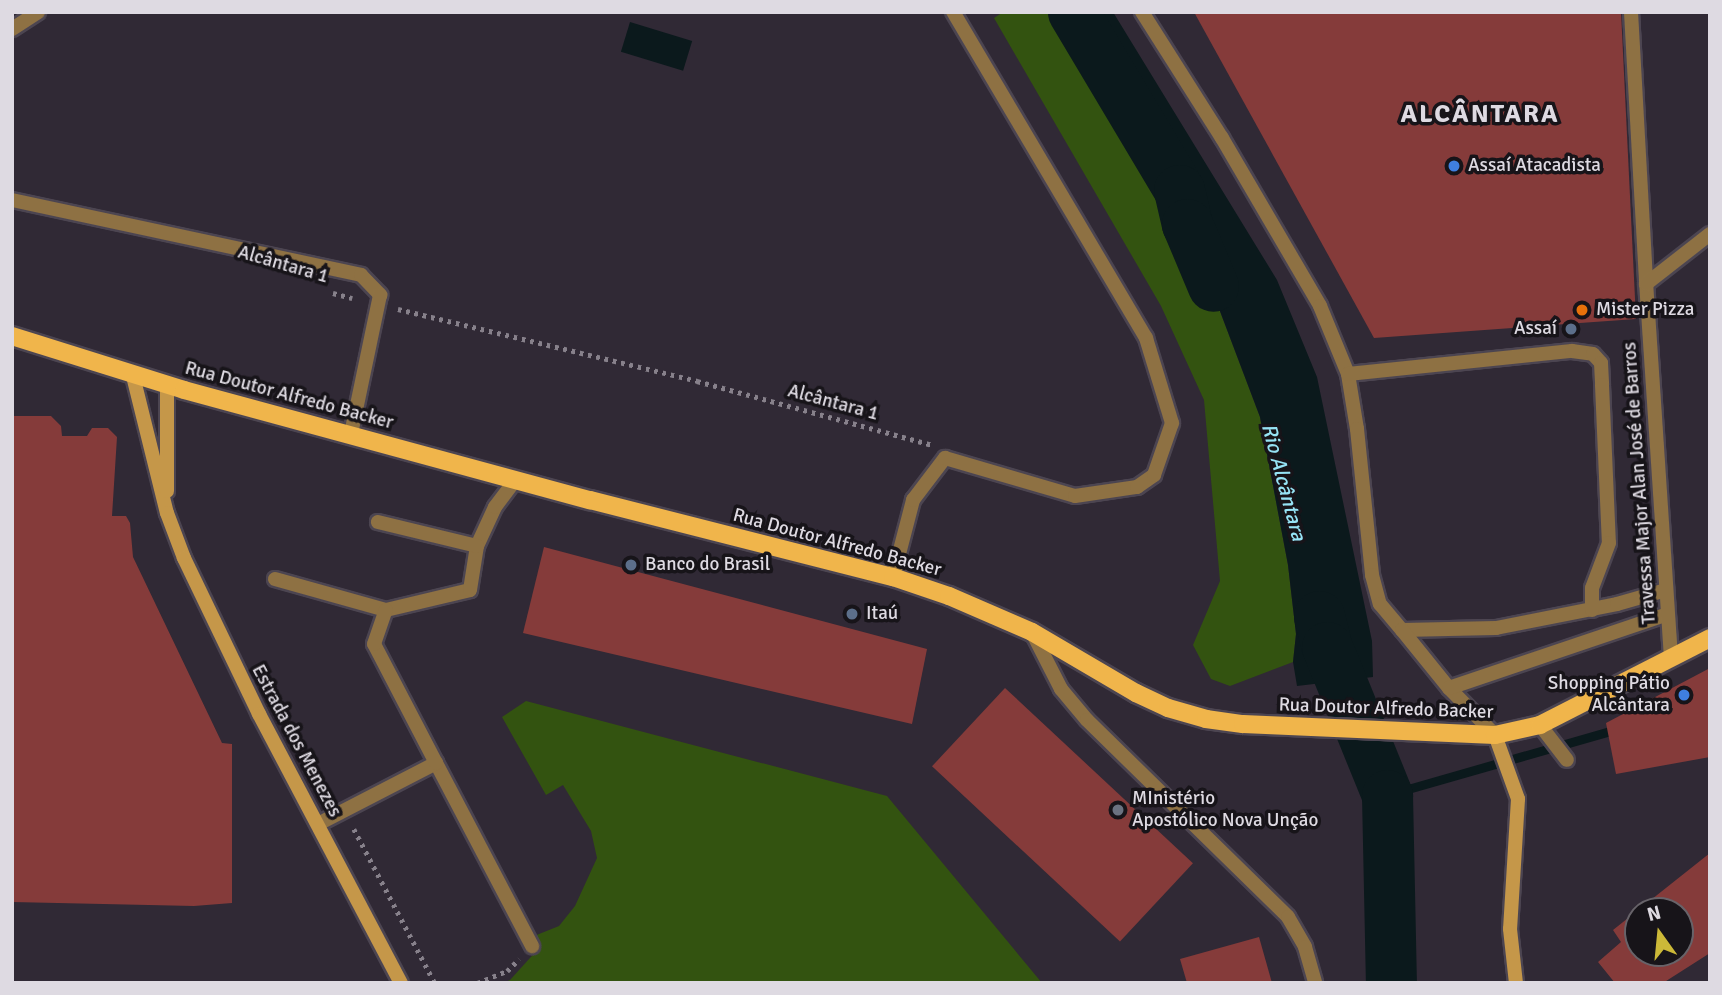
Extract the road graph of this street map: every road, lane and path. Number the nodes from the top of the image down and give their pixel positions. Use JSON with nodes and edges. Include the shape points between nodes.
{"nodes":[{"id":1,"x":38,"y":12,"type":"edge"},
{"id":2,"x":953,"y":12,"type":"edge"},
{"id":3,"x":1142,"y":12,"type":"edge"},
{"id":4,"x":1631,"y":12,"type":"edge"},
{"id":5,"x":12,"y":29,"type":"edge"},
{"id":6,"x":12,"y":200,"type":"edge"},
{"id":7,"x":1710,"y":233,"type":"edge"},
{"id":8,"x":1646,"y":284,"type":"junction"},
{"id":9,"x":327,"y":292,"type":"dead end"},
{"id":10,"x":378,"y":304,"type":"junction"},
{"id":11,"x":12,"y":336,"type":"edge"},
{"id":12,"x":1348,"y":374,"type":"junction"},
{"id":13,"x":133,"y":376,"type":"junction"},
{"id":14,"x":167,"y":385,"type":"junction"},
{"id":15,"x":351,"y":433,"type":"junction"},
{"id":16,"x":935,"y":446,"type":"dead end"},
{"id":17,"x":515,"y":480,"type":"junction"},
{"id":18,"x":167,"y":513,"type":"junction"},
{"id":19,"x":378,"y":523,"type":"dead end"},
{"id":20,"x":477,"y":546,"type":"junction"},
{"id":21,"x":893,"y":577,"type":"junction"},
{"id":22,"x":275,"y":579,"type":"dead end"},
{"id":23,"x":1666,"y":590,"type":"junction"},
{"id":24,"x":386,"y":610,"type":"junction"},
{"id":25,"x":1592,"y":610,"type":"junction"},
{"id":26,"x":1667,"y":614,"type":"junction"},
{"id":27,"x":1402,"y":630,"type":"junction"},
{"id":28,"x":1032,"y":632,"type":"junction"},
{"id":29,"x":1710,"y":638,"type":"edge"},
{"id":30,"x":1671,"y":658,"type":"junction"},
{"id":31,"x":1450,"y":688,"type":"junction"},
{"id":32,"x":1539,"y":725,"type":"junction"},
{"id":33,"x":1495,"y":735,"type":"junction"},
{"id":34,"x":1567,"y":760,"type":"dead end"},
{"id":35,"x":436,"y":762,"type":"junction"},
{"id":36,"x":344,"y":811,"type":"junction"},
{"id":37,"x":318,"y":824,"type":"junction"},
{"id":38,"x":532,"y":946,"type":"joint"},
{"id":39,"x":401,"y":983,"type":"edge"},
{"id":40,"x":435,"y":983,"type":"edge"},
{"id":41,"x":477,"y":983,"type":"edge"},
{"id":42,"x":1315,"y":983,"type":"edge"},
{"id":43,"x":1516,"y":983,"type":"edge"}],
"edges":[{"from":1,"to":5,"type":"street"},
{"from":2,"to":21,"type":"street","via":[[1146,338],[1172,424],[1154,475],[1137,487],[1124,489],[1075,496],[945,458],[913,500]]},
{"from":3,"to":12,"type":"street","via":[[1320,306]]},
{"from":4,"to":8,"type":"street","name":"Travessa Major Alan José de Barros"},
{"from":6,"to":10,"type":"street","via":[[361,275],[380,295]]},
{"from":7,"to":8,"type":"street"},
{"from":8,"to":23,"type":"street","name":"Travessa Major Alan José de Barros"},
{"from":9,"to":10,"type":"path","name":"Alcântara 1"},
{"from":10,"to":15,"type":"street"},
{"from":10,"to":16,"type":"path","name":"Alcântara 1","via":[[698,381]]},
{"from":11,"to":13,"type":"main road","name":"Rua Doutor Alfredo Backer"},
{"from":12,"to":25,"type":"street","via":[[1573,351],[1593,354],[1601,363],[1609,544],[1592,588]]},
{"from":12,"to":27,"type":"street","via":[[1372,575],[1380,604]]},
{"from":13,"to":14,"type":"main road","name":"Rua Doutor Alfredo Backer"},
{"from":13,"to":18,"type":"main road","name":"Estrada dos Menezes"},
{"from":14,"to":15,"type":"main road","name":"Rua Doutor Alfredo Backer"},
{"from":14,"to":18,"type":"main road","name":"Estrada dos Menezes"},
{"from":15,"to":17,"type":"main road","name":"Rua Doutor Alfredo Backer"},
{"from":17,"to":20,"type":"street","via":[[495,507]]},
{"from":17,"to":21,"type":"main road","name":"Rua Doutor Alfredo Backer"},
{"from":18,"to":37,"type":"main road","name":"Estrada dos Menezes","via":[[212,620]]},
{"from":19,"to":20,"type":"street"},
{"from":20,"to":24,"type":"street","via":[[470,590]]},
{"from":21,"to":28,"type":"main road","name":"Rua Doutor Alfredo Backer"},
{"from":22,"to":24,"type":"street"},
{"from":23,"to":25,"type":"street"},
{"from":23,"to":26,"type":"street","name":"Travessa Major Alan José de Barros"},
{"from":24,"to":35,"type":"street","via":[[374,644]]},
{"from":25,"to":27,"type":"street","via":[[1496,628]]},
{"from":26,"to":30,"type":"street","name":"Travessa Major Alan José de Barros"},
{"from":26,"to":31,"type":"street"},
{"from":27,"to":31,"type":"street"},
{"from":28,"to":33,"type":"main road","name":"Rua Doutor Alfredo Backer","via":[[1136,693],[1206,719]]},
{"from":28,"to":42,"type":"street","via":[[1061,689],[1087,720],[1288,917],[1305,947]]},
{"from":29,"to":30,"type":"main road","name":"Rua Doutor Alfredo Backer"},
{"from":30,"to":32,"type":"main road","name":"Rua Doutor Alfredo Backer"},
{"from":31,"to":33,"type":"street"},
{"from":32,"to":33,"type":"main road","name":"Rua Doutor Alfredo Backer"},
{"from":32,"to":34,"type":"street"},
{"from":33,"to":43,"type":"main road","via":[[1516,788],[1510,929]]},
{"from":35,"to":36,"type":"street"},
{"from":35,"to":38,"type":"street"},
{"from":36,"to":37,"type":"street"},
{"from":36,"to":40,"type":"path"},
{"from":37,"to":39,"type":"main road","name":"Estrada dos Menezes"},
{"from":38,"to":41,"type":"path","via":[[507,971]]}]}
